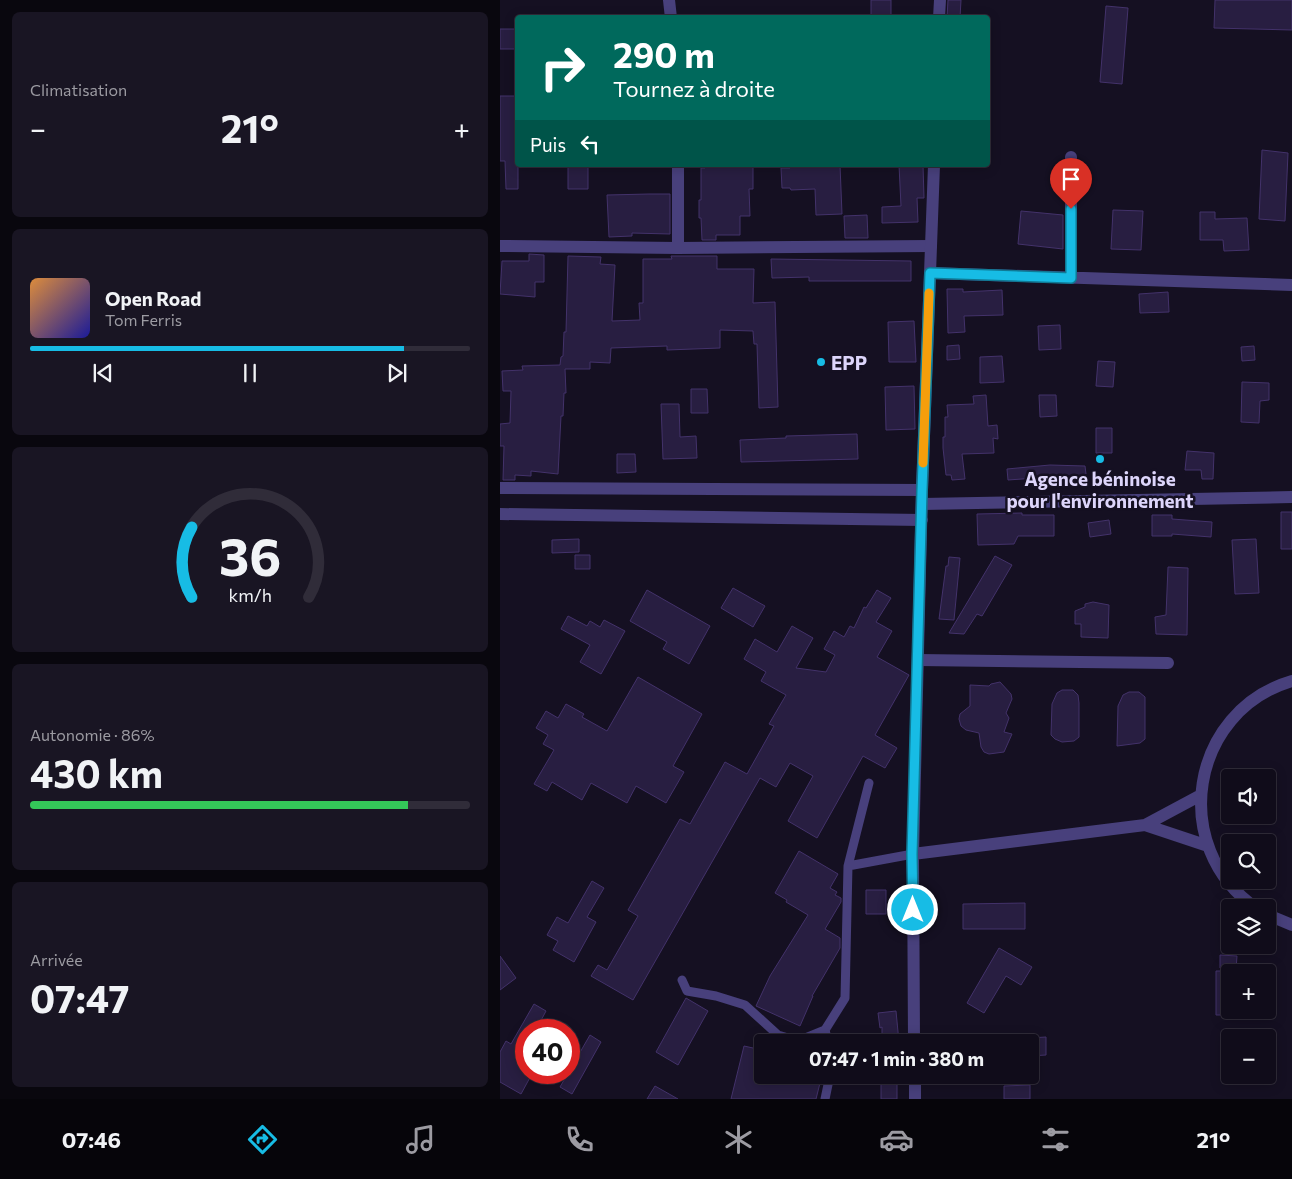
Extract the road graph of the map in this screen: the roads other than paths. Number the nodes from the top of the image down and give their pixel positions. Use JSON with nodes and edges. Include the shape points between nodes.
{"nodes":[{"id":1,"x":669,"y":0,"type":"edge"},
{"id":2,"x":940,"y":0,"type":"edge"},
{"id":3,"x":671,"y":15,"type":"edge"},
{"id":4,"x":939,"y":15,"type":"edge"},
{"id":5,"x":1071,"y":157,"type":"dead end"},
{"id":6,"x":678,"y":167,"type":"edge"},
{"id":7,"x":934,"y":167,"type":"edge"},
{"id":8,"x":500,"y":246,"type":"edge"},
{"id":9,"x":931,"y":246,"type":"junction"},
{"id":10,"x":678,"y":248,"type":"junction"},
{"id":11,"x":930,"y":273,"type":"junction"},
{"id":12,"x":1071,"y":278,"type":"junction"},
{"id":13,"x":1292,"y":285,"type":"edge"},
{"id":14,"x":500,"y":488,"type":"edge"},
{"id":15,"x":922,"y":490,"type":"junction"},
{"id":16,"x":1292,"y":497,"type":"edge"},
{"id":17,"x":922,"y":504,"type":"junction"},
{"id":18,"x":500,"y":514,"type":"edge"},
{"id":19,"x":922,"y":520,"type":"junction"},
{"id":20,"x":918,"y":660,"type":"junction"},
{"id":21,"x":1168,"y":662,"type":"dead end"},
{"id":22,"x":1289,"y":680,"type":"edge"},
{"id":23,"x":869,"y":783,"type":"dead end"},
{"id":24,"x":1201,"y":795,"type":"junction"},
{"id":25,"x":1145,"y":825,"type":"junction"},
{"id":26,"x":1208,"y":846,"type":"junction"},
{"id":27,"x":912,"y":854,"type":"junction"},
{"id":28,"x":848,"y":866,"type":"junction"},
{"id":29,"x":1246,"y":899,"type":"edge"},
{"id":30,"x":1276,"y":918,"type":"edge"},
{"id":31,"x":1292,"y":925,"type":"edge"},
{"id":32,"x":682,"y":980,"type":"dead end"},
{"id":33,"x":825,"y":1030,"type":"junction"},
{"id":34,"x":826,"y":1034,"type":"edge"},
{"id":35,"x":914,"y":1034,"type":"edge"},
{"id":36,"x":828,"y":1084,"type":"edge"},
{"id":37,"x":915,"y":1084,"type":"edge"},
{"id":38,"x":825,"y":1099,"type":"edge"},
{"id":39,"x":915,"y":1099,"type":"edge"}],
"edges":[{"from":1,"to":3,"type":"street"},
{"from":2,"to":4,"type":"street"},
{"from":5,"to":12,"type":"street"},
{"from":6,"to":10,"type":"street"},
{"from":7,"to":9,"type":"street"},
{"from":8,"to":10,"type":"street"},
{"from":9,"to":10,"type":"street"},
{"from":9,"to":11,"type":"street"},
{"from":11,"to":12,"type":"street"},
{"from":11,"to":15,"type":"street"},
{"from":12,"to":13,"type":"street"},
{"from":14,"to":15,"type":"street"},
{"from":15,"to":17,"type":"street"},
{"from":16,"to":17,"type":"street"},
{"from":17,"to":19,"type":"street"},
{"from":18,"to":19,"type":"street"},
{"from":19,"to":20,"type":"street"},
{"from":20,"to":21,"type":"street"},
{"from":20,"to":27,"type":"street"},
{"from":22,"to":24,"type":"street","via":[[1252,700],[1226,726],[1208,759]]},
{"from":23,"to":28,"type":"lane"},
{"from":24,"to":25,"type":"street"},
{"from":24,"to":26,"type":"street"},
{"from":25,"to":26,"type":"street"},
{"from":25,"to":27,"type":"street"},
{"from":26,"to":29,"type":"street","via":[[1221,872]]},
{"from":27,"to":28,"type":"lane"},
{"from":27,"to":35,"type":"street"},
{"from":28,"to":33,"type":"lane","via":[[845,998]]},
{"from":30,"to":31,"type":"street"},
{"from":32,"to":33,"type":"lane","via":[[687,991],[744,1005],[778,1035],[798,1041]]},
{"from":33,"to":34,"type":"lane"},
{"from":36,"to":38,"type":"lane"},
{"from":37,"to":39,"type":"street"}]}
